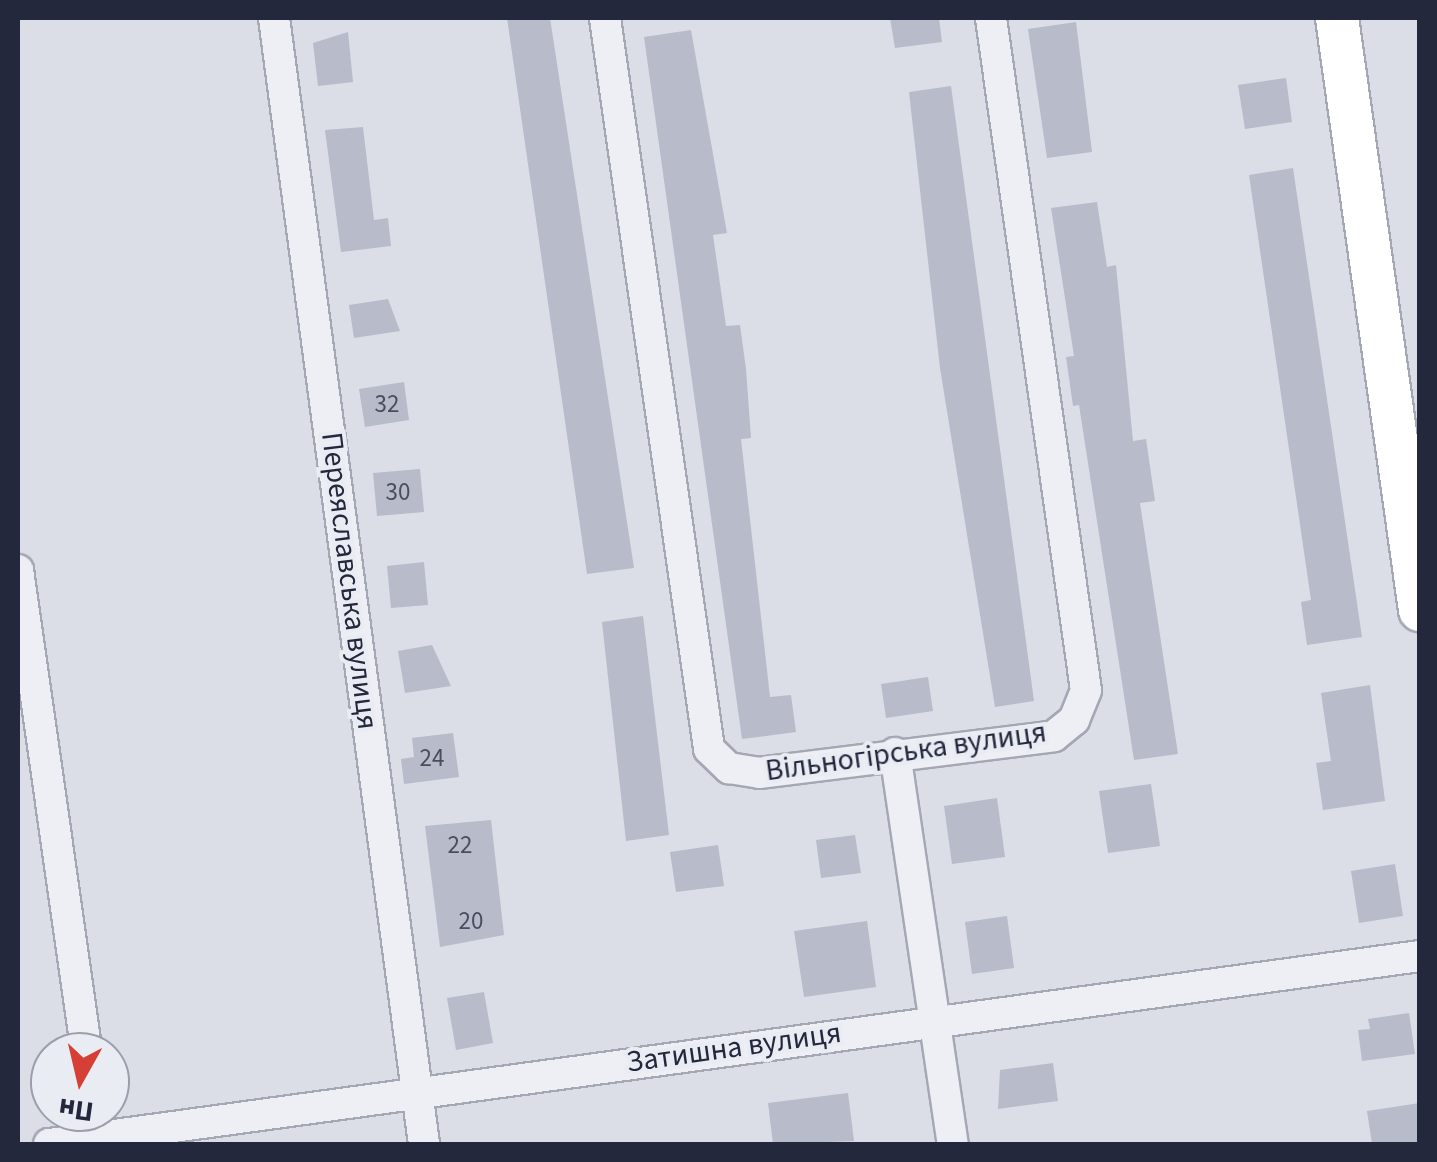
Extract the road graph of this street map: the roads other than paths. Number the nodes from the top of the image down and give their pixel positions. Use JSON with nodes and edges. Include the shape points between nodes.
{"nodes":[{"id":1,"x":274,"y":18,"type":"edge"},
{"id":2,"x":605,"y":18,"type":"edge"},
{"id":3,"x":991,"y":18,"type":"edge"},
{"id":4,"x":1338,"y":18,"type":"edge"},
{"id":5,"x":18,"y":570,"type":"edge"},
{"id":6,"x":1420,"y":610,"type":"edge"},
{"id":7,"x":895,"y":753,"type":"junction"},
{"id":8,"x":1420,"y":956,"type":"edge"},
{"id":9,"x":936,"y":1021,"type":"junction"},
{"id":10,"x":84,"y":1032,"type":"edge"},
{"id":11,"x":416,"y":1090,"type":"junction"},
{"id":12,"x":130,"y":1127,"type":"edge"},
{"id":13,"x":95,"y":1132,"type":"edge"},
{"id":14,"x":49,"y":1144,"type":"edge"},
{"id":15,"x":424,"y":1144,"type":"edge"},
{"id":16,"x":953,"y":1144,"type":"edge"}],
"edges":[{"from":1,"to":11,"type":"street","name":"Переяславська вулиця"},
{"from":2,"to":7,"type":"street","name":"Вільногірська вулиця","via":[[709,748],[729,768],[759,773]]},
{"from":3,"to":7,"type":"street","name":"Вільногірська вулиця","via":[[1086,690],[1074,720],[1054,736]]},
{"from":4,"to":6,"type":"street"},
{"from":5,"to":10,"type":"street"},
{"from":7,"to":9,"type":"street"},
{"from":8,"to":9,"type":"street","name":"Затишна вулиця"},
{"from":9,"to":11,"type":"street","name":"Затишна вулиця"},
{"from":9,"to":16,"type":"street"},
{"from":11,"to":12,"type":"street","name":"Затишна вулиця"},
{"from":11,"to":15,"type":"street","name":"Переяславська вулиця"},
{"from":13,"to":14,"type":"street","name":"Затишна вулиця"}]}
